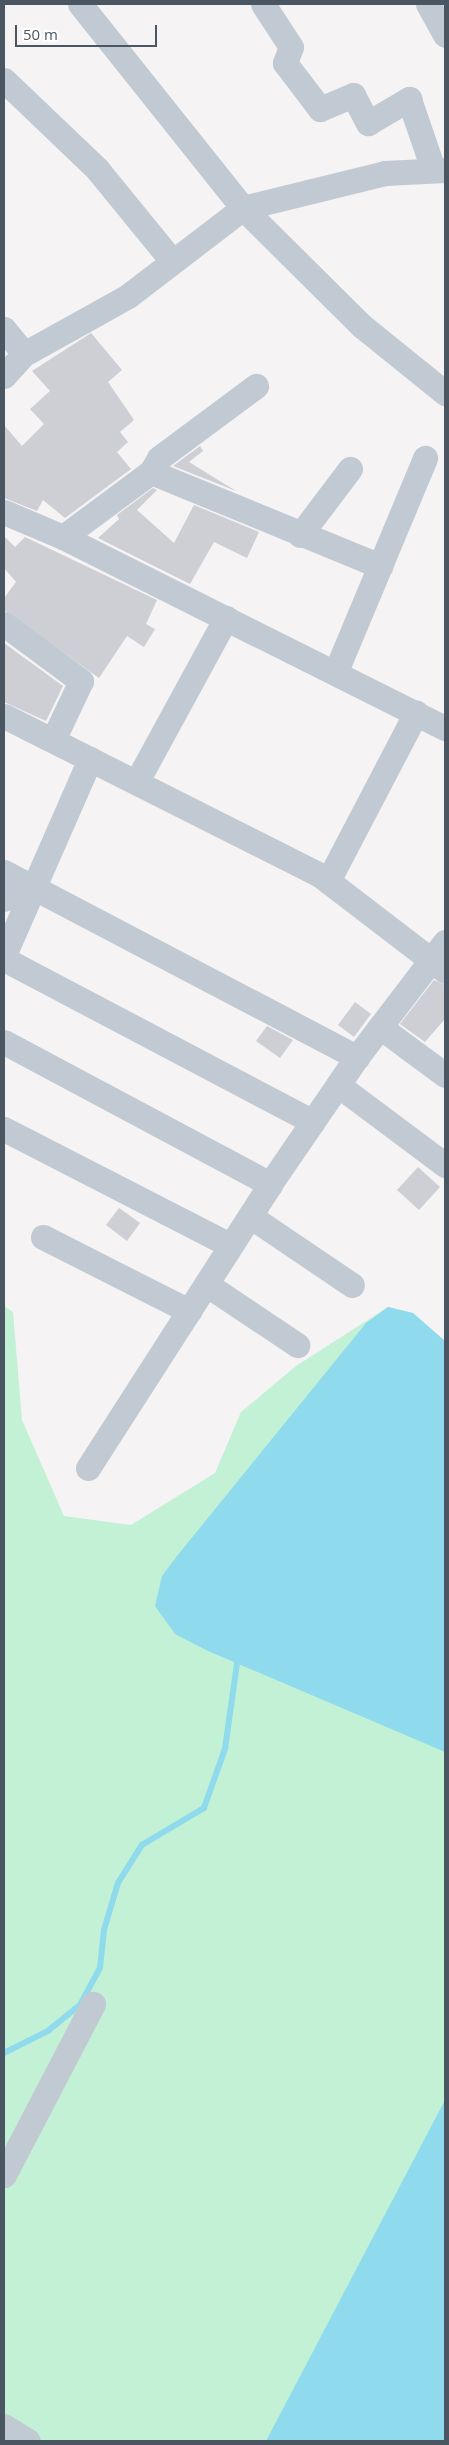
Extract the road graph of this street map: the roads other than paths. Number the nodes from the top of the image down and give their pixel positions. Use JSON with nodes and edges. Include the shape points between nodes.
{"nodes":[{"id":1,"x":80,"y":4,"type":"edge"},
{"id":2,"x":263,"y":4,"type":"edge"},
{"id":3,"x":428,"y":4,"type":"edge"},
{"id":4,"x":445,"y":34,"type":"edge"},
{"id":5,"x":4,"y":80,"type":"edge"},
{"id":6,"x":439,"y":170,"type":"edge"},
{"id":7,"x":243,"y":208,"type":"junction"},
{"id":8,"x":172,"y":261,"type":"junction"},
{"id":9,"x":4,"y":329,"type":"edge"},
{"id":10,"x":24,"y":354,"type":"junction"},
{"id":11,"x":4,"y":376,"type":"edge"},
{"id":12,"x":256,"y":386,"type":"dead end"},
{"id":13,"x":445,"y":392,"type":"edge"},
{"id":14,"x":425,"y":458,"type":"dead end"},
{"id":15,"x":350,"y":469,"type":"dead end"},
{"id":16,"x":151,"y":472,"type":"junction"},
{"id":17,"x":6,"y":518,"type":"edge"},
{"id":18,"x":300,"y":535,"type":"junction"},
{"id":19,"x":63,"y":537,"type":"junction"},
{"id":20,"x":380,"y":566,"type":"junction"},
{"id":21,"x":226,"y":618,"type":"junction"},
{"id":22,"x":4,"y":624,"type":"edge"},
{"id":23,"x":336,"y":671,"type":"junction"},
{"id":24,"x":416,"y":713,"type":"junction"},
{"id":25,"x":4,"y":716,"type":"edge"},
{"id":26,"x":445,"y":728,"type":"edge"},
{"id":27,"x":53,"y":740,"type":"junction"},
{"id":28,"x":90,"y":759,"type":"junction"},
{"id":29,"x":137,"y":781,"type":"junction"},
{"id":30,"x":4,"y":872,"type":"edge"},
{"id":31,"x":328,"y":881,"type":"junction"},
{"id":32,"x":36,"y":886,"type":"junction"},
{"id":33,"x":4,"y":899,"type":"edge"},
{"id":34,"x":4,"y":955,"type":"edge"},
{"id":35,"x":441,"y":958,"type":"edge"},
{"id":36,"x":4,"y":959,"type":"edge"},
{"id":37,"x":380,"y":1027,"type":"junction"},
{"id":38,"x":4,"y":1042,"type":"edge"},
{"id":39,"x":357,"y":1057,"type":"junction"},
{"id":40,"x":445,"y":1074,"type":"edge"},
{"id":41,"x":338,"y":1085,"type":"junction"},
{"id":42,"x":313,"y":1122,"type":"junction"},
{"id":43,"x":4,"y":1130,"type":"edge"},
{"id":44,"x":445,"y":1165,"type":"edge"},
{"id":45,"x":270,"y":1184,"type":"junction"},
{"id":46,"x":250,"y":1216,"type":"junction"},
{"id":47,"x":43,"y":1237,"type":"dead end"},
{"id":48,"x":230,"y":1245,"type":"junction"},
{"id":49,"x":206,"y":1284,"type":"junction"},
{"id":50,"x":352,"y":1285,"type":"dead end"},
{"id":51,"x":189,"y":1311,"type":"junction"},
{"id":52,"x":297,"y":1346,"type":"dead end"},
{"id":53,"x":88,"y":1468,"type":"dead end"},
{"id":54,"x":93,"y":2004,"type":"dead end"},
{"id":55,"x":4,"y":2175,"type":"edge"},
{"id":56,"x":4,"y":2426,"type":"edge"},
{"id":57,"x":28,"y":2441,"type":"edge"}],
"edges":[{"from":1,"to":7,"type":"street"},
{"from":2,"to":6,"type":"street","via":[[291,46],[285,63],[320,109],[353,95],[368,123],[409,99]]},
{"from":3,"to":4,"type":"street"},
{"from":5,"to":8,"type":"street","via":[[97,169]]},
{"from":6,"to":7,"type":"street","via":[[385,173]]},
{"from":7,"to":8,"type":"street"},
{"from":7,"to":13,"type":"street","via":[[362,326]]},
{"from":8,"to":10,"type":"street","via":[[128,296]]},
{"from":9,"to":10,"type":"street"},
{"from":10,"to":11,"type":"street"},
{"from":12,"to":16,"type":"street","via":[[160,458]]},
{"from":14,"to":20,"type":"street"},
{"from":15,"to":18,"type":"street"},
{"from":16,"to":18,"type":"street"},
{"from":16,"to":19,"type":"street"},
{"from":17,"to":19,"type":"street"},
{"from":18,"to":20,"type":"street"},
{"from":19,"to":21,"type":"street"},
{"from":20,"to":23,"type":"street"},
{"from":21,"to":23,"type":"street"},
{"from":21,"to":29,"type":"street"},
{"from":22,"to":27,"type":"street","via":[[81,681]]},
{"from":23,"to":24,"type":"street"},
{"from":24,"to":26,"type":"street"},
{"from":24,"to":31,"type":"street"},
{"from":25,"to":27,"type":"street"},
{"from":27,"to":28,"type":"street"},
{"from":28,"to":29,"type":"street"},
{"from":28,"to":32,"type":"street"},
{"from":29,"to":31,"type":"street"},
{"from":30,"to":32,"type":"street"},
{"from":31,"to":35,"type":"street"},
{"from":32,"to":33,"type":"street"},
{"from":32,"to":34,"type":"street"},
{"from":32,"to":39,"type":"street","via":[[85,917],[224,984]]},
{"from":35,"to":37,"type":"street"},
{"from":36,"to":42,"type":"street"},
{"from":37,"to":39,"type":"street"},
{"from":37,"to":40,"type":"street"},
{"from":38,"to":45,"type":"street"},
{"from":39,"to":41,"type":"street"},
{"from":41,"to":42,"type":"street"},
{"from":41,"to":44,"type":"street"},
{"from":42,"to":45,"type":"street"},
{"from":43,"to":48,"type":"street"},
{"from":45,"to":46,"type":"street"},
{"from":46,"to":48,"type":"street"},
{"from":46,"to":50,"type":"street"},
{"from":47,"to":51,"type":"street"},
{"from":48,"to":49,"type":"street"},
{"from":49,"to":51,"type":"street"},
{"from":49,"to":52,"type":"street"},
{"from":51,"to":53,"type":"street"},
{"from":54,"to":55,"type":"street"},
{"from":56,"to":57,"type":"street"}]}
